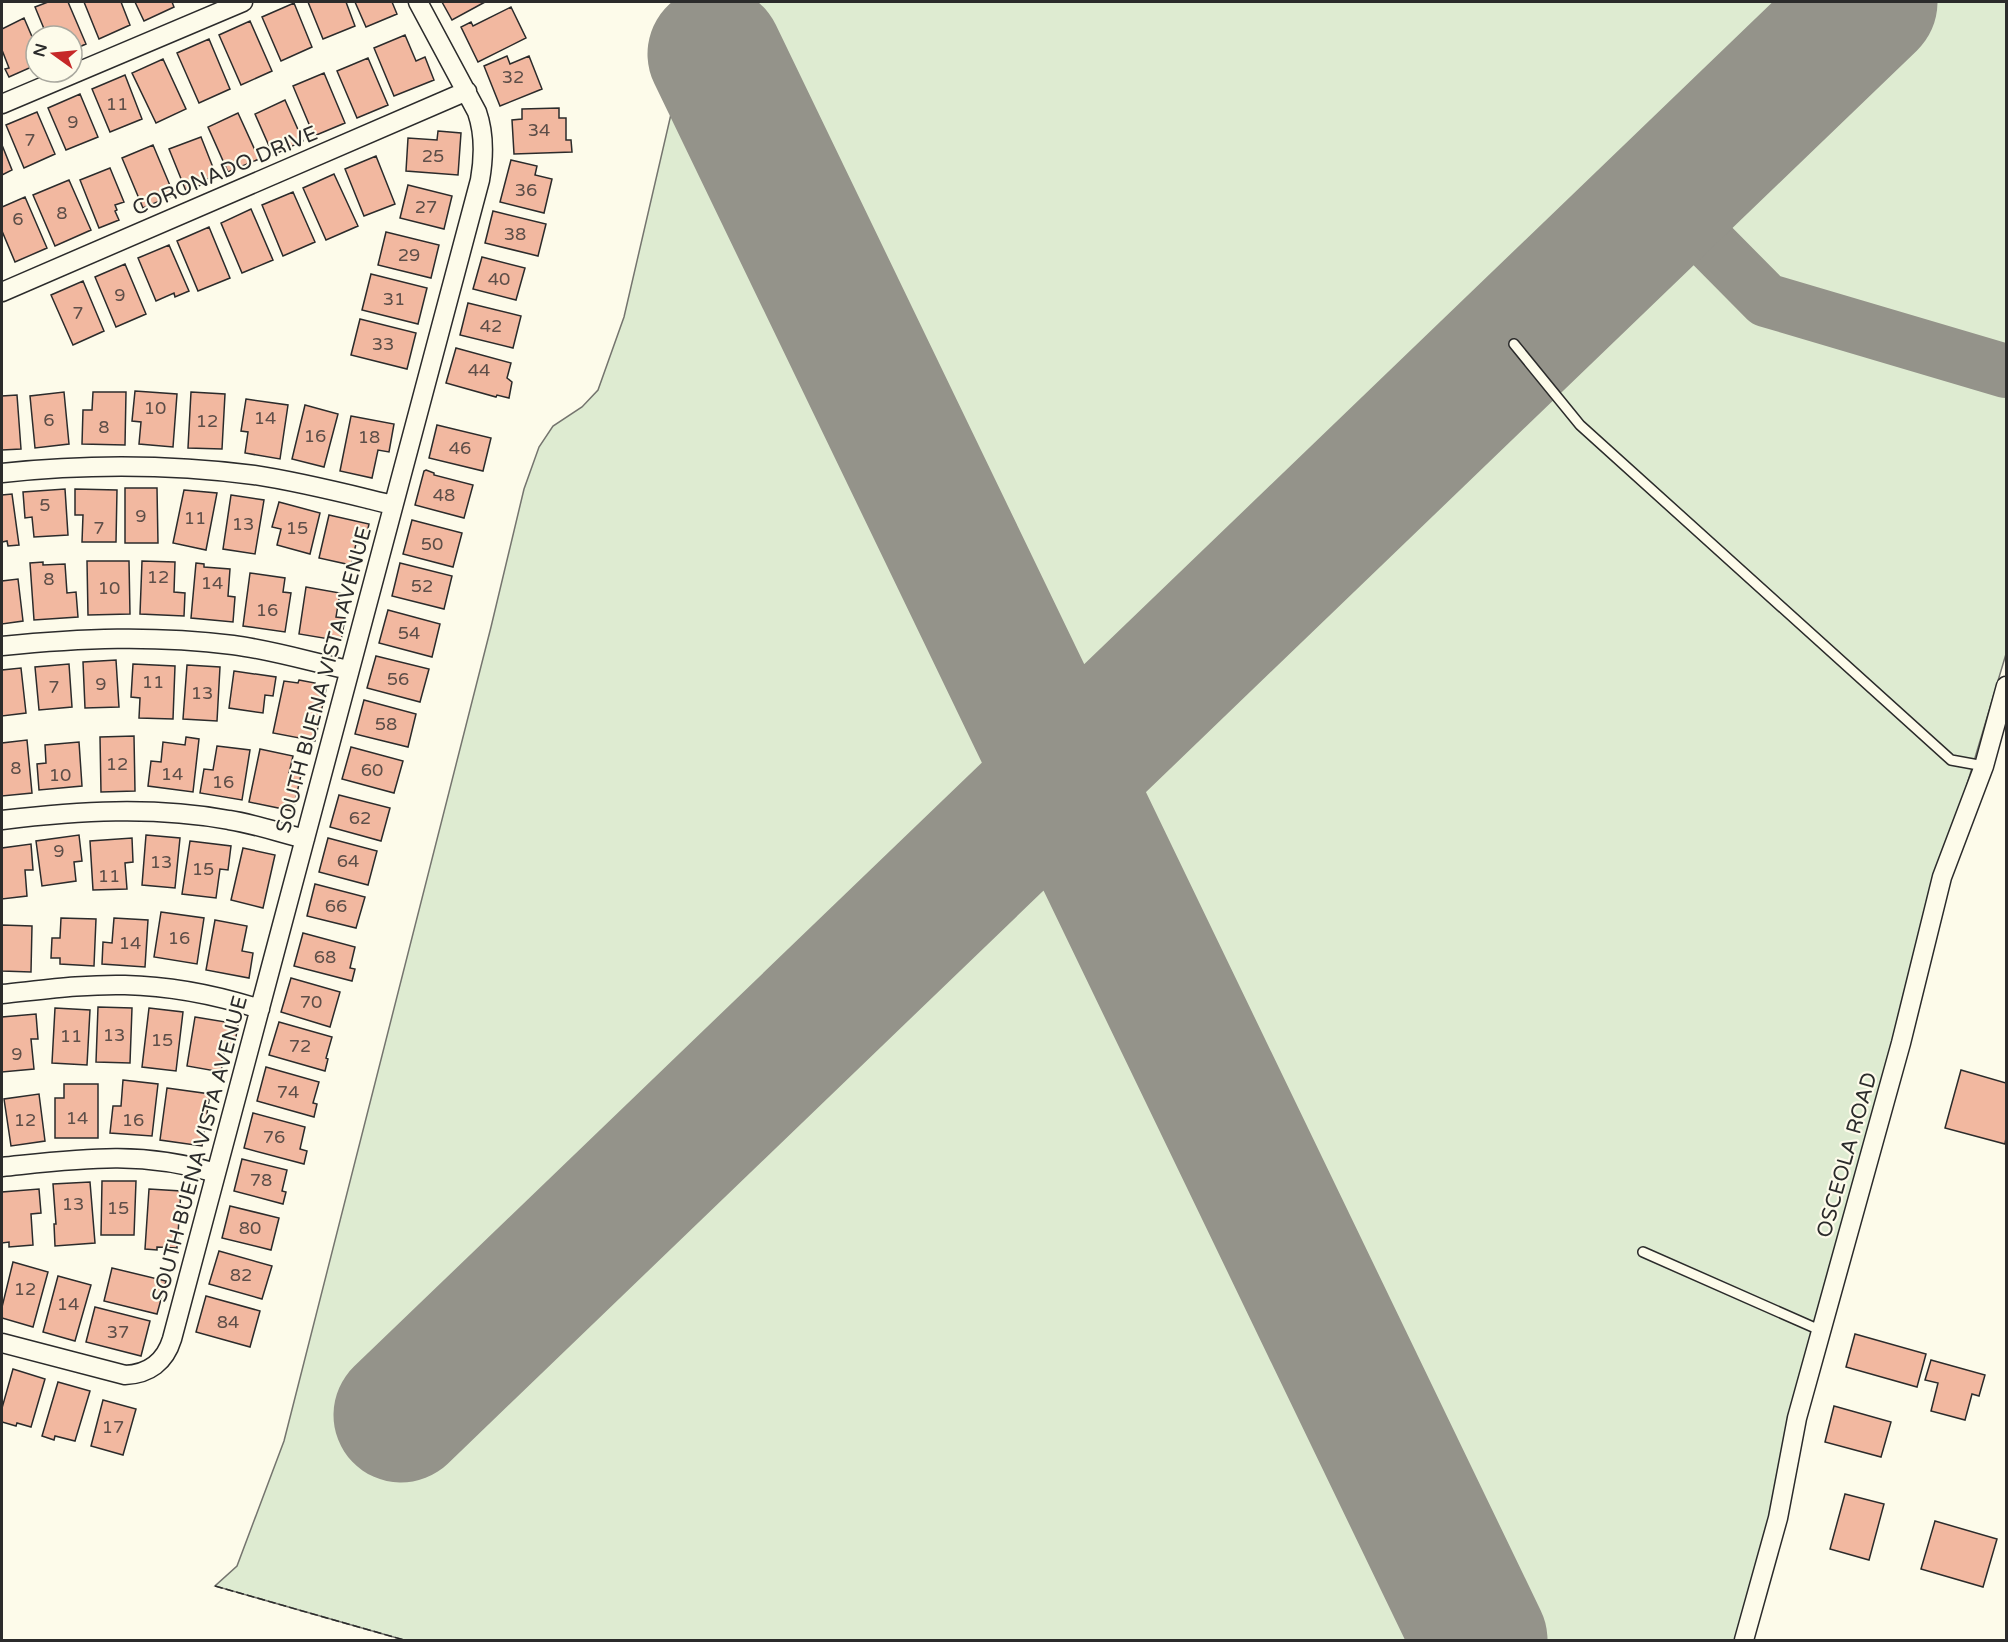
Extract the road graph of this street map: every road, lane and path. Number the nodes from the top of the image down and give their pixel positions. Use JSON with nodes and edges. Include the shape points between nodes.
{"nodes":[{"id":1,"x":243,"y":2,"type":"edge"},
{"id":2,"x":418,"y":2,"type":"edge"},
{"id":3,"x":467,"y":91,"type":"junction"},
{"id":4,"x":2,"y":104,"type":"edge"},
{"id":5,"x":2,"y":292,"type":"edge"},
{"id":6,"x":1514,"y":344,"type":"dead end"},
{"id":7,"x":2,"y":473,"type":"edge"},
{"id":8,"x":393,"y":505,"type":"junction"},
{"id":9,"x":2,"y":646,"type":"edge"},
{"id":10,"x":349,"y":670,"type":"junction"},
{"id":11,"x":2007,"y":686,"type":"edge"},
{"id":12,"x":1984,"y":766,"type":"junction"},
{"id":13,"x":2,"y":820,"type":"edge"},
{"id":14,"x":305,"y":839,"type":"junction"},
{"id":15,"x":2,"y":994,"type":"edge"},
{"id":16,"x":260,"y":1009,"type":"junction"},
{"id":17,"x":2,"y":1167,"type":"edge"},
{"id":18,"x":216,"y":1173,"type":"junction"},
{"id":19,"x":1643,"y":1252,"type":"dead end"},
{"id":20,"x":1821,"y":1331,"type":"junction"},
{"id":21,"x":2,"y":1343,"type":"edge"},
{"id":22,"x":1744,"y":1641,"type":"edge"}],
"edges":[{"from":1,"to":4,"type":"street"},
{"from":2,"to":3,"type":"street","name":"SOUTH BUENA VISTA AVENUE"},
{"from":3,"to":5,"type":"street","name":"CORONADO DRIVE"},
{"from":3,"to":8,"type":"street","name":"SOUTH BUENA VISTA AVENUE","via":[[481,126],[484,149],[480,180]]},
{"from":6,"to":12,"type":"lane","via":[[1580,425],[1951,760]]},
{"from":7,"to":8,"type":"street","via":[[153,466],[300,483]]},
{"from":8,"to":10,"type":"street","name":"SOUTH BUENA VISTA AVENUE"},
{"from":9,"to":10,"type":"street","via":[[86,638],[171,639],[236,646]]},
{"from":10,"to":14,"type":"street","name":"SOUTH BUENA VISTA AVENUE"},
{"from":11,"to":12,"type":"street","name":"OSCEOLA ROAD"},
{"from":12,"to":20,"type":"street","name":"OSCEOLA ROAD","via":[[1942,877],[1901,1043]]},
{"from":13,"to":14,"type":"street","via":[[145,811],[231,820]]},
{"from":14,"to":16,"type":"street","name":"SOUTH BUENA VISTA AVENUE"},
{"from":15,"to":16,"type":"street","via":[[91,986],[145,986],[196,992]]},
{"from":16,"to":18,"type":"street","name":"SOUTH BUENA VISTA AVENUE"},
{"from":17,"to":18,"type":"street","via":[[129,1157],[171,1161]]},
{"from":18,"to":21,"type":"street","name":"SOUTH BUENA VISTA AVENUE","via":[[172,1339],[163,1358],[148,1371],[116,1374]]},
{"from":19,"to":20,"type":"lane"},
{"from":20,"to":22,"type":"street","name":"OSCEOLA ROAD","via":[[1797,1418],[1778,1518]]}]}
